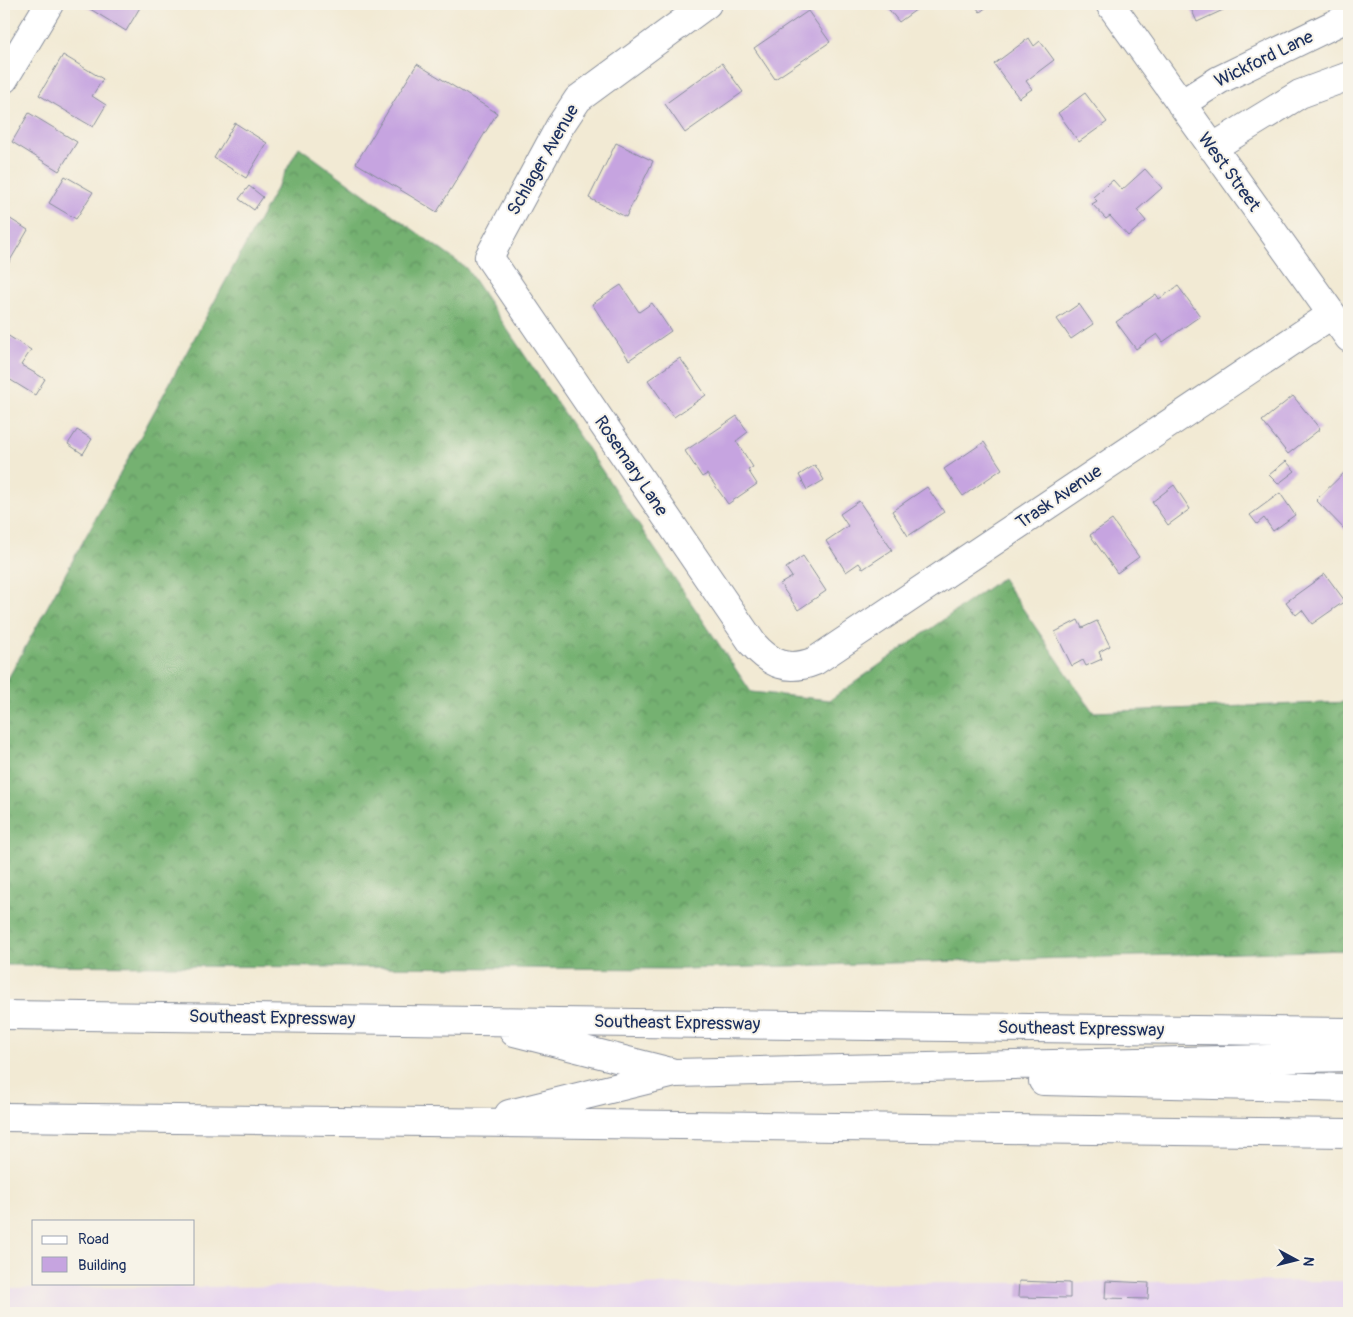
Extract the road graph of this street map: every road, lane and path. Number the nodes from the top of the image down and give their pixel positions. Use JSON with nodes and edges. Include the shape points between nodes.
{"nodes":[{"id":1,"x":50,"y":4,"type":"edge"},
{"id":2,"x":707,"y":4,"type":"edge"},
{"id":3,"x":1110,"y":4,"type":"edge"},
{"id":4,"x":1349,"y":17,"type":"edge"},
{"id":5,"x":1349,"y":76,"type":"edge"},
{"id":6,"x":4,"y":80,"type":"edge"},
{"id":7,"x":1181,"y":104,"type":"junction"},
{"id":8,"x":1212,"y":148,"type":"junction"},
{"id":9,"x":489,"y":257,"type":"joint"},
{"id":10,"x":1331,"y":315,"type":"junction"},
{"id":11,"x":1349,"y":338,"type":"edge"},
{"id":12,"x":782,"y":665,"type":"joint"},
{"id":13,"x":4,"y":1015,"type":"edge"},
{"id":14,"x":472,"y":1021,"type":"junction"},
{"id":15,"x":1349,"y":1032,"type":"edge"},
{"id":16,"x":1349,"y":1057,"type":"edge"},
{"id":17,"x":675,"y":1073,"type":"junction"},
{"id":18,"x":1349,"y":1088,"type":"edge"},
{"id":19,"x":4,"y":1117,"type":"edge"},
{"id":20,"x":471,"y":1123,"type":"junction"},
{"id":21,"x":1349,"y":1133,"type":"edge"}],
"edges":[{"from":1,"to":6,"type":"main road"},
{"from":2,"to":9,"type":"main road","name":"Schlager Avenue","via":[[578,99]]},
{"from":3,"to":7,"type":"main road","name":"West Street"},
{"from":4,"to":7,"type":"main road","name":"Wickford Lane","via":[[1219,80]]},
{"from":5,"to":8,"type":"main road","via":[[1300,94]]},
{"from":7,"to":8,"type":"main road","name":"West Street"},
{"from":8,"to":10,"type":"main road","name":"West Street"},
{"from":9,"to":12,"type":"main road","name":"Rosemary Lane","via":[[753,644],[762,655]]},
{"from":10,"to":11,"type":"main road","name":"West Street"},
{"from":10,"to":12,"type":"main road","name":"Trask Avenue","via":[[815,662]]},
{"from":13,"to":14,"type":"main road","name":"Southeast Expressway"},
{"from":14,"to":15,"type":"main road","name":"Southeast Expressway"},
{"from":14,"to":17,"type":"main road"},
{"from":16,"to":17,"type":"main road"},
{"from":17,"to":18,"type":"main road"},
{"from":17,"to":20,"type":"main road"},
{"from":19,"to":20,"type":"main road"},
{"from":20,"to":21,"type":"main road"}]}
